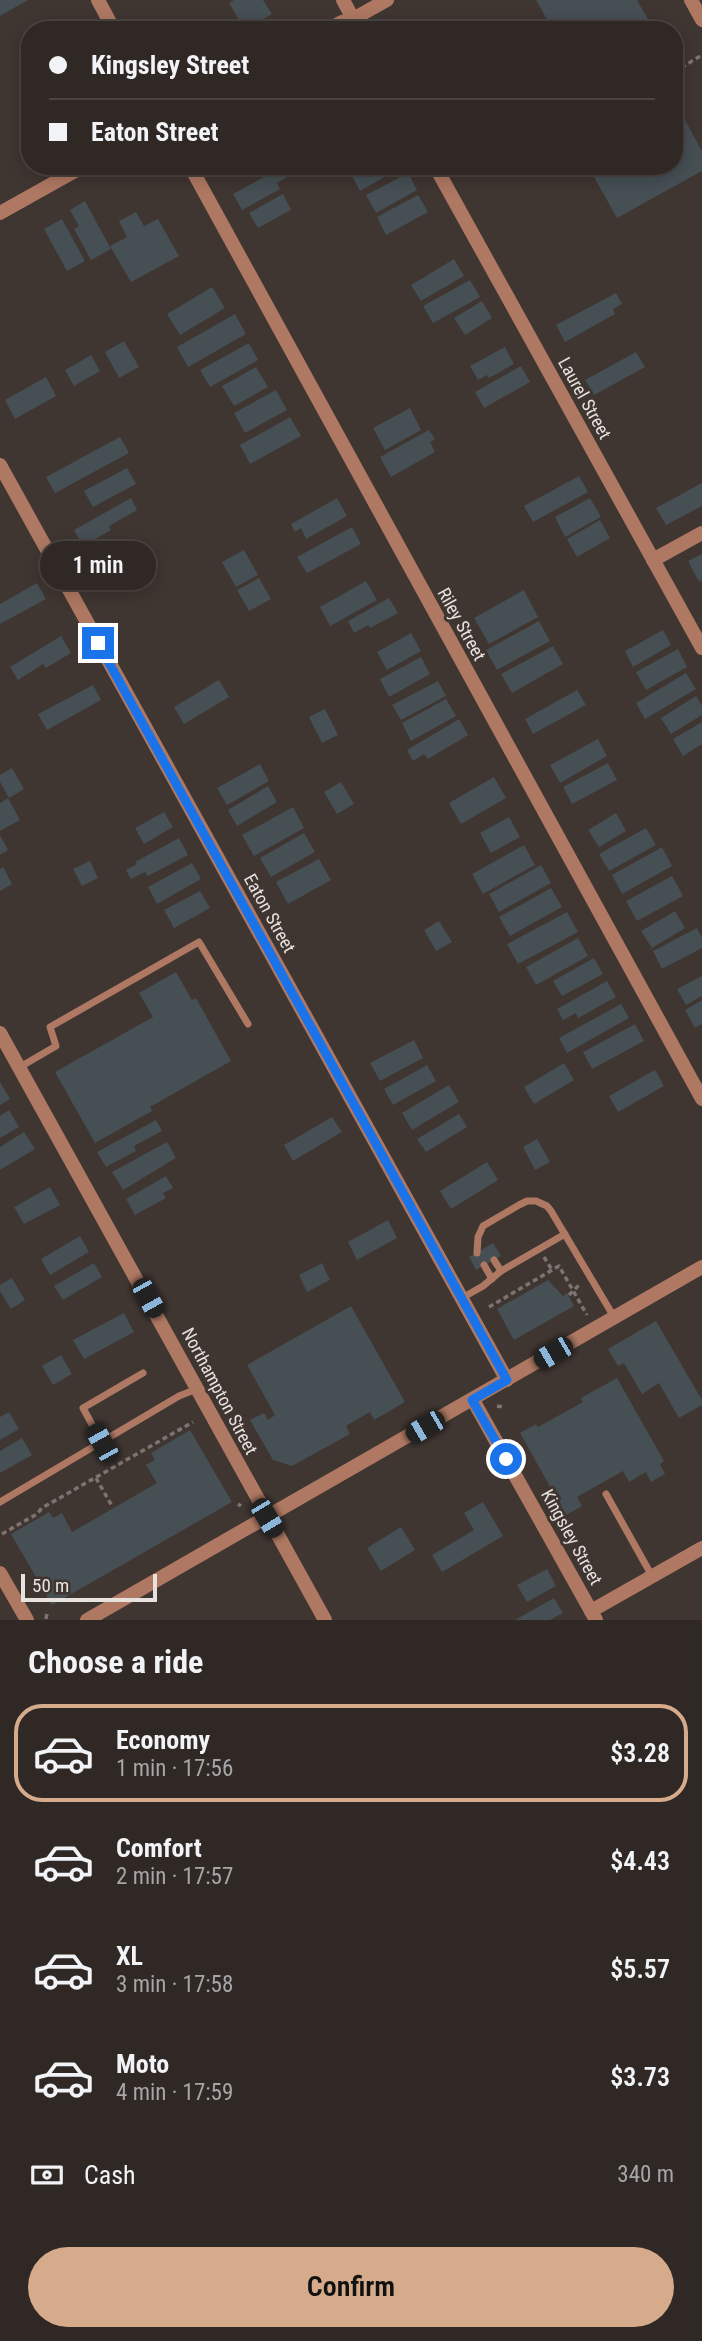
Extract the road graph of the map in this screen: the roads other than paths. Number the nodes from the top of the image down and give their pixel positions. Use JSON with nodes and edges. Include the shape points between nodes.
{"nodes":[{"id":1,"x":98,"y":0,"type":"edge"},
{"id":2,"x":343,"y":0,"type":"edge"},
{"id":3,"x":387,"y":0,"type":"edge"},
{"id":4,"x":691,"y":0,"type":"edge"},
{"id":5,"x":702,"y":20,"type":"edge"},
{"id":6,"x":109,"y":21,"type":"edge"},
{"id":7,"x":354,"y":21,"type":"edge"},
{"id":8,"x":360,"y":21,"type":"edge"},
{"id":9,"x":68,"y":175,"type":"edge"},
{"id":10,"x":195,"y":175,"type":"edge"},
{"id":11,"x":440,"y":175,"type":"edge"},
{"id":12,"x":0,"y":213,"type":"edge"},
{"id":13,"x":0,"y":465,"type":"edge"},
{"id":14,"x":702,"y":533,"type":"edge"},
{"id":15,"x":653,"y":560,"type":"junction"},
{"id":16,"x":702,"y":648,"type":"edge"},
{"id":17,"x":248,"y":1024,"type":"dead end"},
{"id":18,"x":0,"y":1033,"type":"edge"},
{"id":19,"x":19,"y":1068,"type":"junction"},
{"id":20,"x":702,"y":1098,"type":"edge"},
{"id":21,"x":565,"y":1234,"type":"junction"},
{"id":22,"x":478,"y":1243,"type":"junction"},
{"id":23,"x":487,"y":1247,"type":"dead end"},
{"id":24,"x":477,"y":1253,"type":"dead end"},
{"id":25,"x":494,"y":1260,"type":"dead end"},
{"id":26,"x":484,"y":1265,"type":"dead end"},
{"id":27,"x":702,"y":1267,"type":"edge"},
{"id":28,"x":501,"y":1272,"type":"junction"},
{"id":29,"x":492,"y":1279,"type":"junction"},
{"id":30,"x":462,"y":1298,"type":"junction"},
{"id":31,"x":615,"y":1318,"type":"junction"},
{"id":32,"x":143,"y":1373,"type":"dead end"},
{"id":33,"x":507,"y":1380,"type":"junction"},
{"id":34,"x":198,"y":1389,"type":"junction"},
{"id":35,"x":472,"y":1400,"type":"junction"},
{"id":36,"x":102,"y":1443,"type":"junction"},
{"id":37,"x":606,"y":1494,"type":"dead end"},
{"id":38,"x":0,"y":1502,"type":"edge"},
{"id":39,"x":267,"y":1518,"type":"junction"},
{"id":40,"x":702,"y":1548,"type":"edge"},
{"id":41,"x":0,"y":1573,"type":"edge"},
{"id":42,"x":652,"y":1577,"type":"junction"},
{"id":43,"x":594,"y":1616,"type":"edge"},
{"id":44,"x":26,"y":1620,"type":"edge"},
{"id":45,"x":87,"y":1620,"type":"edge"},
{"id":46,"x":325,"y":1620,"type":"edge"}],
"edges":[{"from":1,"to":6,"type":"street"},
{"from":2,"to":7,"type":"street"},
{"from":3,"to":8,"type":"street"},
{"from":4,"to":5,"type":"street"},
{"from":9,"to":12,"type":"street"},
{"from":10,"to":20,"type":"street","name":"Riley Street"},
{"from":11,"to":15,"type":"street","name":"Laurel Street"},
{"from":13,"to":30,"type":"street","name":"Eaton Street"},
{"from":14,"to":15,"type":"street"},
{"from":15,"to":16,"type":"street","name":"Laurel Street"},
{"from":17,"to":19,"type":"lane","via":[[200,942],[50,1027],[56,1046]]},
{"from":18,"to":19,"type":"street","name":"Northampton Street"},
{"from":19,"to":34,"type":"street","name":"Northampton Street"},
{"from":21,"to":22,"type":"lane","via":[[547,1206],[527,1201],[483,1226]]},
{"from":21,"to":28,"type":"lane"},
{"from":21,"to":31,"type":"lane"},
{"from":22,"to":23,"type":"lane"},
{"from":22,"to":24,"type":"lane"},
{"from":25,"to":28,"type":"lane"},
{"from":26,"to":29,"type":"lane"},
{"from":27,"to":31,"type":"street"},
{"from":28,"to":29,"type":"lane"},
{"from":29,"to":30,"type":"lane"},
{"from":30,"to":33,"type":"street","name":"Eaton Street"},
{"from":31,"to":33,"type":"street"},
{"from":32,"to":36,"type":"lane","via":[[83,1408]]},
{"from":33,"to":35,"type":"street"},
{"from":34,"to":36,"type":"lane"},
{"from":34,"to":39,"type":"street","name":"Northampton Street"},
{"from":35,"to":39,"type":"street"},
{"from":35,"to":43,"type":"street","name":"Kingsley Street"},
{"from":36,"to":38,"type":"lane"},
{"from":37,"to":42,"type":"lane"},
{"from":39,"to":45,"type":"street"},
{"from":39,"to":46,"type":"street","name":"Northampton Street"},
{"from":40,"to":42,"type":"street"},
{"from":41,"to":44,"type":"street"},
{"from":42,"to":43,"type":"street"}]}
